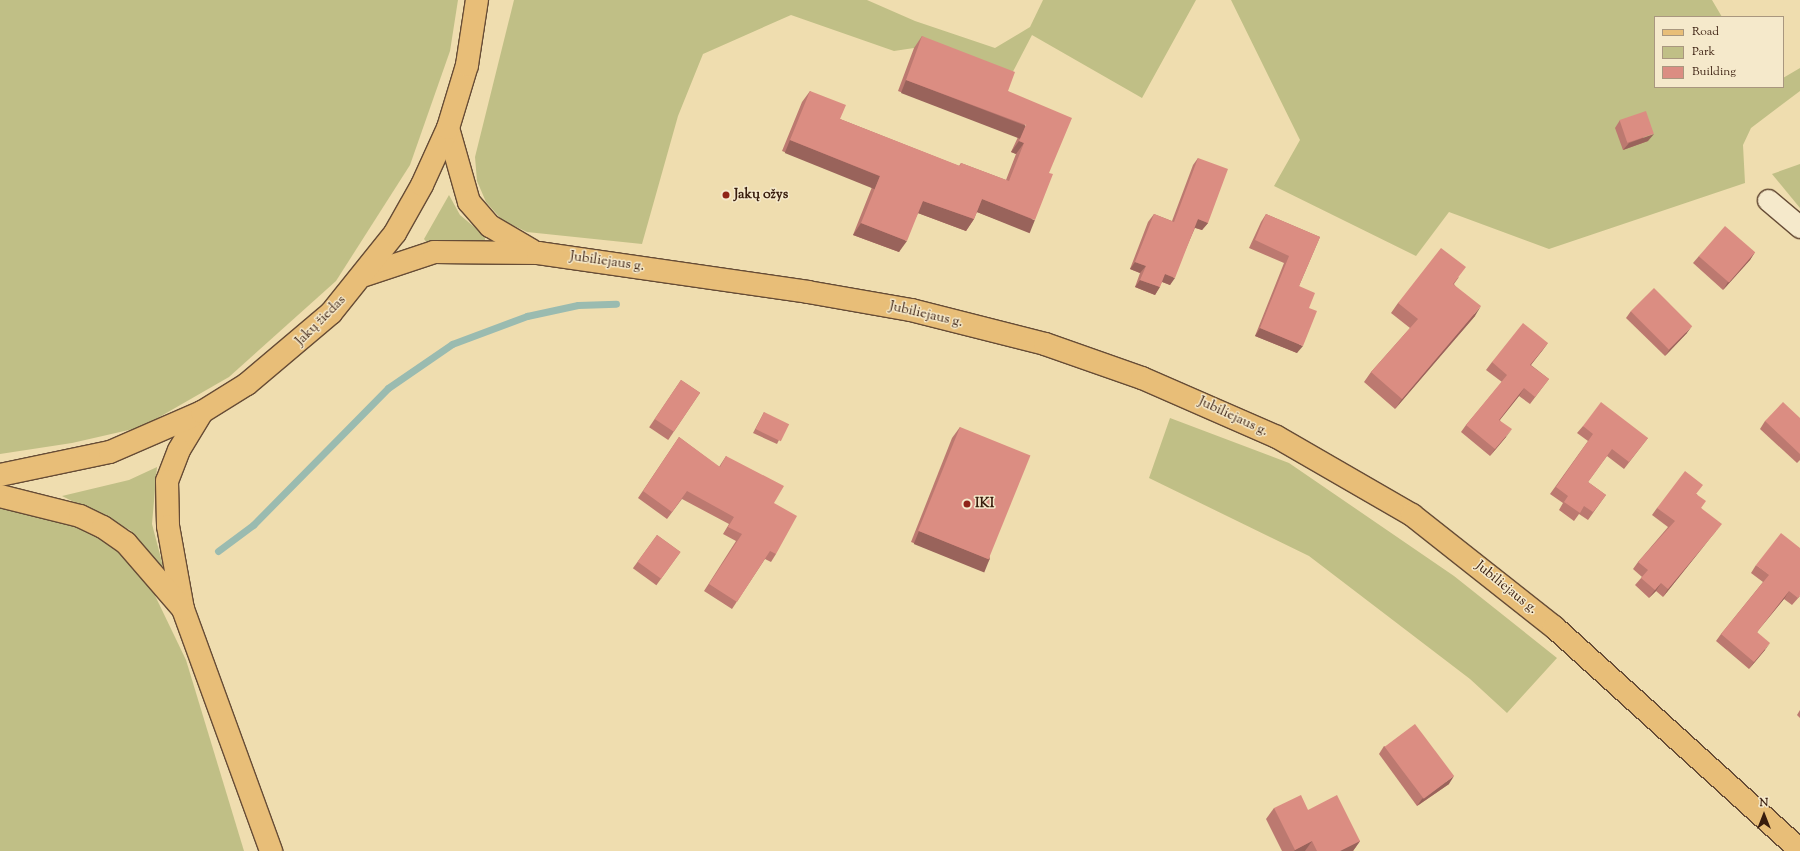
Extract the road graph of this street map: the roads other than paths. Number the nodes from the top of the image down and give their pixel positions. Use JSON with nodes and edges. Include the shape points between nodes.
{"nodes":[{"id":1,"x":480,"y":6,"type":"edge"},
{"id":2,"x":448,"y":128,"type":"junction"},
{"id":3,"x":1768,"y":200,"type":"dead end"},
{"id":4,"x":1800,"y":227,"type":"edge"},
{"id":5,"x":538,"y":253,"type":"junction"},
{"id":6,"x":365,"y":275,"type":"junction"},
{"id":7,"x":202,"y":412,"type":"junction"},
{"id":8,"x":0,"y":475,"type":"edge"},
{"id":9,"x":0,"y":496,"type":"edge"},
{"id":10,"x":183,"y":609,"type":"junction"},
{"id":11,"x":1800,"y":850,"type":"edge"},
{"id":12,"x":272,"y":851,"type":"edge"}],
"edges":[{"from":1,"to":2,"type":"main road","name":"Jakų žiedas","via":[[467,65]]},
{"from":2,"to":5,"type":"main road","via":[[469,202],[490,226]]},
{"from":2,"to":6,"type":"main road","name":"Jakų žiedas","via":[[422,185]]},
{"from":3,"to":4,"type":"street"},
{"from":5,"to":6,"type":"main road","via":[[434,252]]},
{"from":5,"to":11,"type":"main road","name":"Jubiliejaus g.","via":[[808,292],[911,310],[1002,333],[1142,378],[1277,437],[1412,515],[1483,568],[1611,677]]},
{"from":6,"to":7,"type":"main road","name":"Jakų žiedas","via":[[292,350],[247,384]]},
{"from":7,"to":8,"type":"main road","name":"Jakų žiedas","via":[[110,452]]},
{"from":7,"to":10,"type":"main road","via":[[179,450],[167,481],[166,508]]},
{"from":9,"to":10,"type":"main road","via":[[80,516],[104,527],[126,543]]},
{"from":10,"to":12,"type":"main road"}]}
